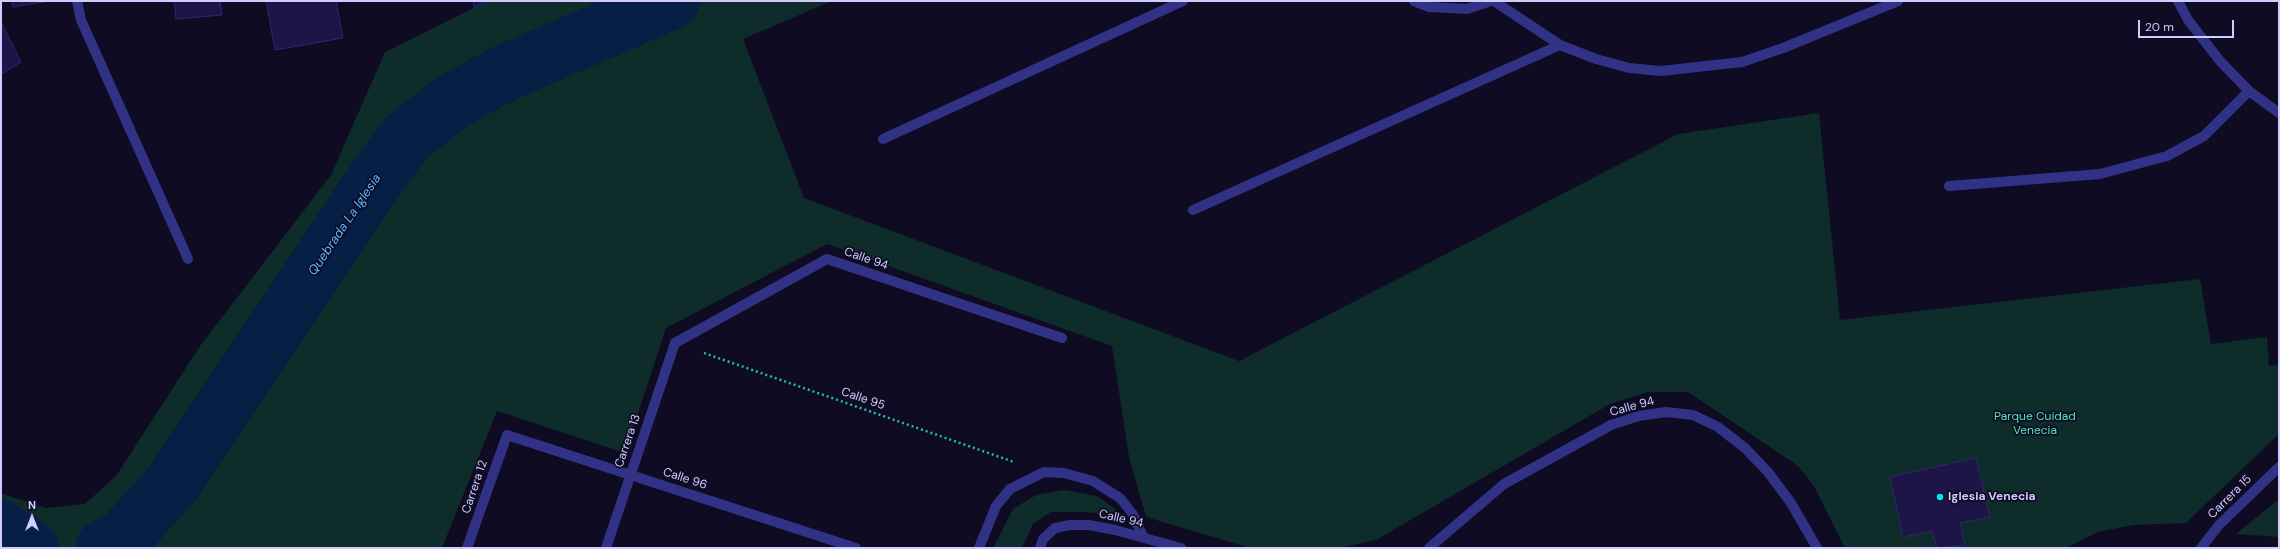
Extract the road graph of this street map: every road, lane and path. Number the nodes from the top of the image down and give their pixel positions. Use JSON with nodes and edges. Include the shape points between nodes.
{"nodes":[{"id":1,"x":77,"y":1,"type":"edge"},
{"id":2,"x":1183,"y":1,"type":"edge"},
{"id":3,"x":1414,"y":1,"type":"edge"},
{"id":4,"x":1491,"y":1,"type":"edge"},
{"id":5,"x":1494,"y":1,"type":"edge"},
{"id":6,"x":1898,"y":1,"type":"edge"},
{"id":7,"x":2178,"y":1,"type":"edge"},
{"id":8,"x":1560,"y":45,"type":"junction"},
{"id":9,"x":2249,"y":91,"type":"junction"},
{"id":10,"x":2279,"y":113,"type":"edge"},
{"id":11,"x":883,"y":139,"type":"dead end"},
{"id":12,"x":1949,"y":186,"type":"dead end"},
{"id":13,"x":1193,"y":210,"type":"dead end"},
{"id":14,"x":188,"y":259,"type":"dead end"},
{"id":15,"x":1062,"y":338,"type":"dead end"},
{"id":16,"x":675,"y":343,"type":"junction"},
{"id":17,"x":507,"y":435,"type":"joint"},
{"id":18,"x":2279,"y":466,"type":"edge"},
{"id":19,"x":1044,"y":472,"type":"junction"},
{"id":20,"x":630,"y":475,"type":"junction"},
{"id":21,"x":1144,"y":538,"type":"junction"},
{"id":22,"x":467,"y":548,"type":"edge"},
{"id":23,"x":606,"y":548,"type":"edge"},
{"id":24,"x":856,"y":548,"type":"edge"},
{"id":25,"x":979,"y":548,"type":"edge"},
{"id":26,"x":1040,"y":548,"type":"edge"},
{"id":27,"x":1181,"y":548,"type":"edge"},
{"id":28,"x":1429,"y":548,"type":"edge"},
{"id":29,"x":1817,"y":548,"type":"edge"},
{"id":30,"x":2201,"y":548,"type":"edge"}],
"edges":[{"from":1,"to":14,"type":"street","via":[[81,20]]},
{"from":2,"to":11,"type":"street"},
{"from":3,"to":4,"type":"street","via":[[1428,7],[1467,9]]},
{"from":5,"to":8,"type":"street"},
{"from":6,"to":8,"type":"street","via":[[1742,62],[1696,68],[1661,71],[1629,68]]},
{"from":7,"to":9,"type":"street","via":[[2188,20],[2220,61]]},
{"from":8,"to":13,"type":"street"},
{"from":9,"to":10,"type":"street"},
{"from":9,"to":12,"type":"street","via":[[2204,136],[2167,156],[2100,174]]},
{"from":15,"to":16,"type":"street","name":"Calle 94","via":[[827,259]]},
{"from":16,"to":19,"type":"path","name":"Calle 95"},
{"from":16,"to":20,"type":"street","name":"Carrera 13"},
{"from":17,"to":20,"type":"street","name":"Calle 96"},
{"from":17,"to":22,"type":"street","name":"Carrera 12"},
{"from":18,"to":30,"type":"street","name":"Carrera 15","via":[[2219,525]]},
{"from":19,"to":21,"type":"street","via":[[1064,473],[1093,481],[1120,498],[1132,513]]},
{"from":19,"to":25,"type":"street","via":[[1010,489],[996,506]]},
{"from":20,"to":23,"type":"street","name":"Carrera 13"},
{"from":20,"to":24,"type":"street","name":"Calle 96"},
{"from":21,"to":26,"type":"street","name":"Calle 94","via":[[1089,525],[1070,525],[1055,528],[1043,539]]},
{"from":21,"to":27,"type":"street","name":"Calle 94"},
{"from":28,"to":29,"type":"street","name":"Calle 94","via":[[1504,484],[1612,425],[1639,416],[1666,412],[1693,415],[1718,427],[1745,448],[1768,472],[1791,503]]}]}
